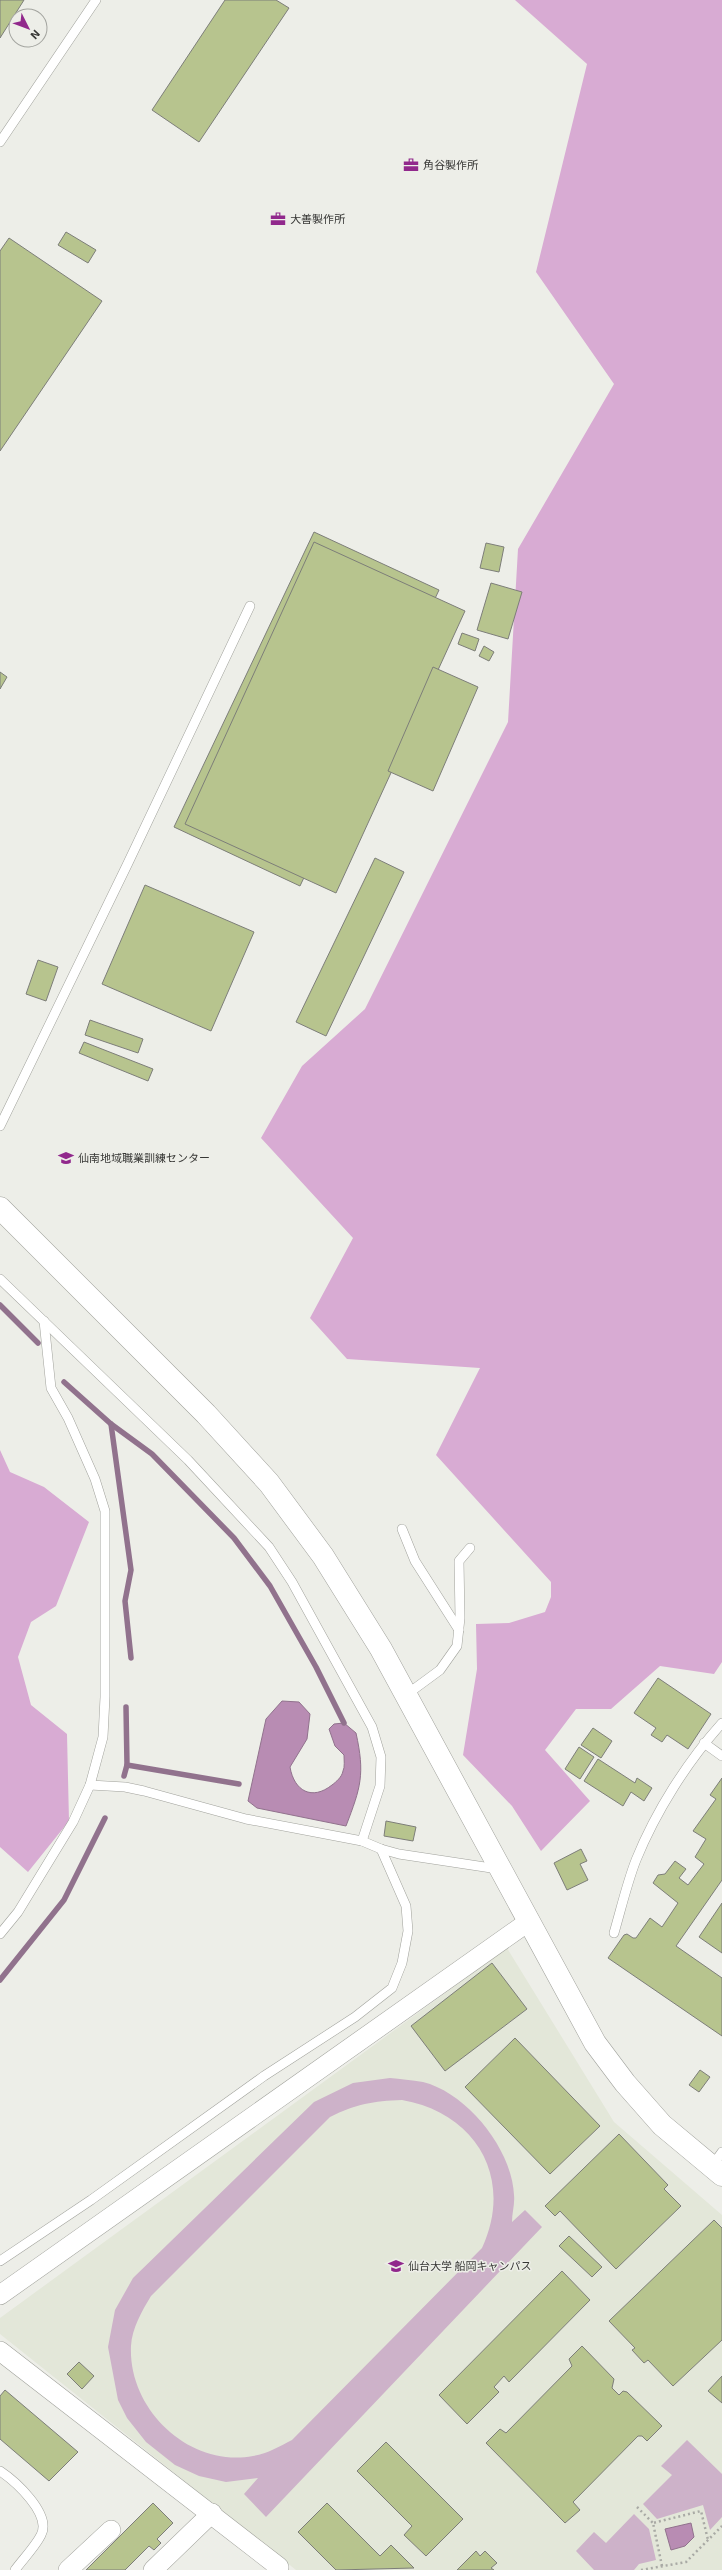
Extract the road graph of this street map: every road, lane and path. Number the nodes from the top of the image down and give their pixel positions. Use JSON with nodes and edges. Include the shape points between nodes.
{"nodes":[{"id":1,"x":96,"y":0,"type":"edge"},
{"id":2,"x":0,"y":142,"type":"edge"},
{"id":3,"x":250,"y":606,"type":"dead end"},
{"id":4,"x":0,"y":1126,"type":"edge"},
{"id":5,"x":0,"y":1208,"type":"edge"},
{"id":6,"x":0,"y":1279,"type":"edge"},
{"id":7,"x":44,"y":1321,"type":"junction"},
{"id":8,"x":402,"y":1529,"type":"dead end"},
{"id":9,"x":470,"y":1548,"type":"dead end"},
{"id":10,"x":459,"y":1630,"type":"junction"},
{"id":11,"x":406,"y":1695,"type":"junction"},
{"id":12,"x":722,"y":1723,"type":"edge"},
{"id":13,"x":704,"y":1743,"type":"junction"},
{"id":14,"x":722,"y":1756,"type":"edge"},
{"id":15,"x":90,"y":1785,"type":"junction"},
{"id":16,"x":362,"y":1841,"type":"junction"},
{"id":17,"x":381,"y":1849,"type":"junction"},
{"id":18,"x":498,"y":1869,"type":"junction"},
{"id":19,"x":528,"y":1922,"type":"junction"},
{"id":20,"x":614,"y":1933,"type":"dead end"},
{"id":21,"x":0,"y":1934,"type":"edge"},
{"id":22,"x":718,"y":2165,"type":"edge"},
{"id":23,"x":0,"y":2261,"type":"edge"},
{"id":24,"x":0,"y":2294,"type":"edge"},
{"id":25,"x":0,"y":2351,"type":"edge"},
{"id":26,"x":0,"y":2471,"type":"edge"},
{"id":27,"x":637,"y":2507,"type":"dead end"},
{"id":28,"x":212,"y":2513,"type":"junction"},
{"id":29,"x":653,"y":2523,"type":"junction"},
{"id":30,"x":722,"y":2526,"type":"edge"},
{"id":31,"x":111,"y":2530,"type":"dead end"},
{"id":32,"x":708,"y":2540,"type":"junction"},
{"id":33,"x":662,"y":2566,"type":"junction"},
{"id":34,"x":15,"y":2570,"type":"edge"},
{"id":35,"x":68,"y":2570,"type":"edge"},
{"id":36,"x":153,"y":2570,"type":"edge"},
{"id":37,"x":276,"y":2570,"type":"edge"},
{"id":38,"x":641,"y":2570,"type":"edge"}],
"edges":[{"from":1,"to":2,"type":"lane"},
{"from":3,"to":4,"type":"lane"},
{"from":5,"to":11,"type":"street","via":[[206,1414],[269,1483],[323,1556],[381,1649]]},
{"from":6,"to":7,"type":"lane"},
{"from":7,"to":15,"type":"lane","via":[[51,1388],[96,1479],[105,1511],[105,1697],[102,1737]]},
{"from":7,"to":16,"type":"lane","via":[[188,1460],[269,1547],[292,1582],[372,1727],[381,1757],[380,1786]]},
{"from":8,"to":10,"type":"lane","via":[[415,1560]]},
{"from":9,"to":10,"type":"lane","via":[[459,1561]]},
{"from":10,"to":11,"type":"lane","via":[[457,1646],[440,1670]]},
{"from":11,"to":18,"type":"street"},
{"from":12,"to":13,"type":"lane"},
{"from":13,"to":14,"type":"lane"},
{"from":13,"to":20,"type":"lane","via":[[652,1825],[636,1861]]},
{"from":15,"to":16,"type":"lane","via":[[125,1787],[246,1819]]},
{"from":15,"to":21,"type":"lane","via":[[60,1846],[18,1912]]},
{"from":16,"to":17,"type":"lane"},
{"from":17,"to":18,"type":"lane"},
{"from":17,"to":23,"type":"lane","via":[[406,1906],[408,1931],[402,1963],[392,1988],[356,2017],[264,2076],[91,2200]]},
{"from":18,"to":19,"type":"street"},
{"from":19,"to":22,"type":"street","via":[[594,2043],[625,2083],[662,2124]]},
{"from":19,"to":24,"type":"street"},
{"from":25,"to":28,"type":"street"},
{"from":26,"to":34,"type":"lane","via":[[19,2484],[43,2520],[42,2534]]},
{"from":27,"to":29,"type":"path"},
{"from":28,"to":36,"type":"street"},
{"from":28,"to":37,"type":"street","via":[[279,2567]]},
{"from":29,"to":32,"type":"path","via":[[701,2511]]},
{"from":29,"to":33,"type":"path"},
{"from":30,"to":32,"type":"path"},
{"from":31,"to":35,"type":"street"},
{"from":32,"to":33,"type":"path","via":[[686,2562]]},
{"from":33,"to":38,"type":"path"}]}
